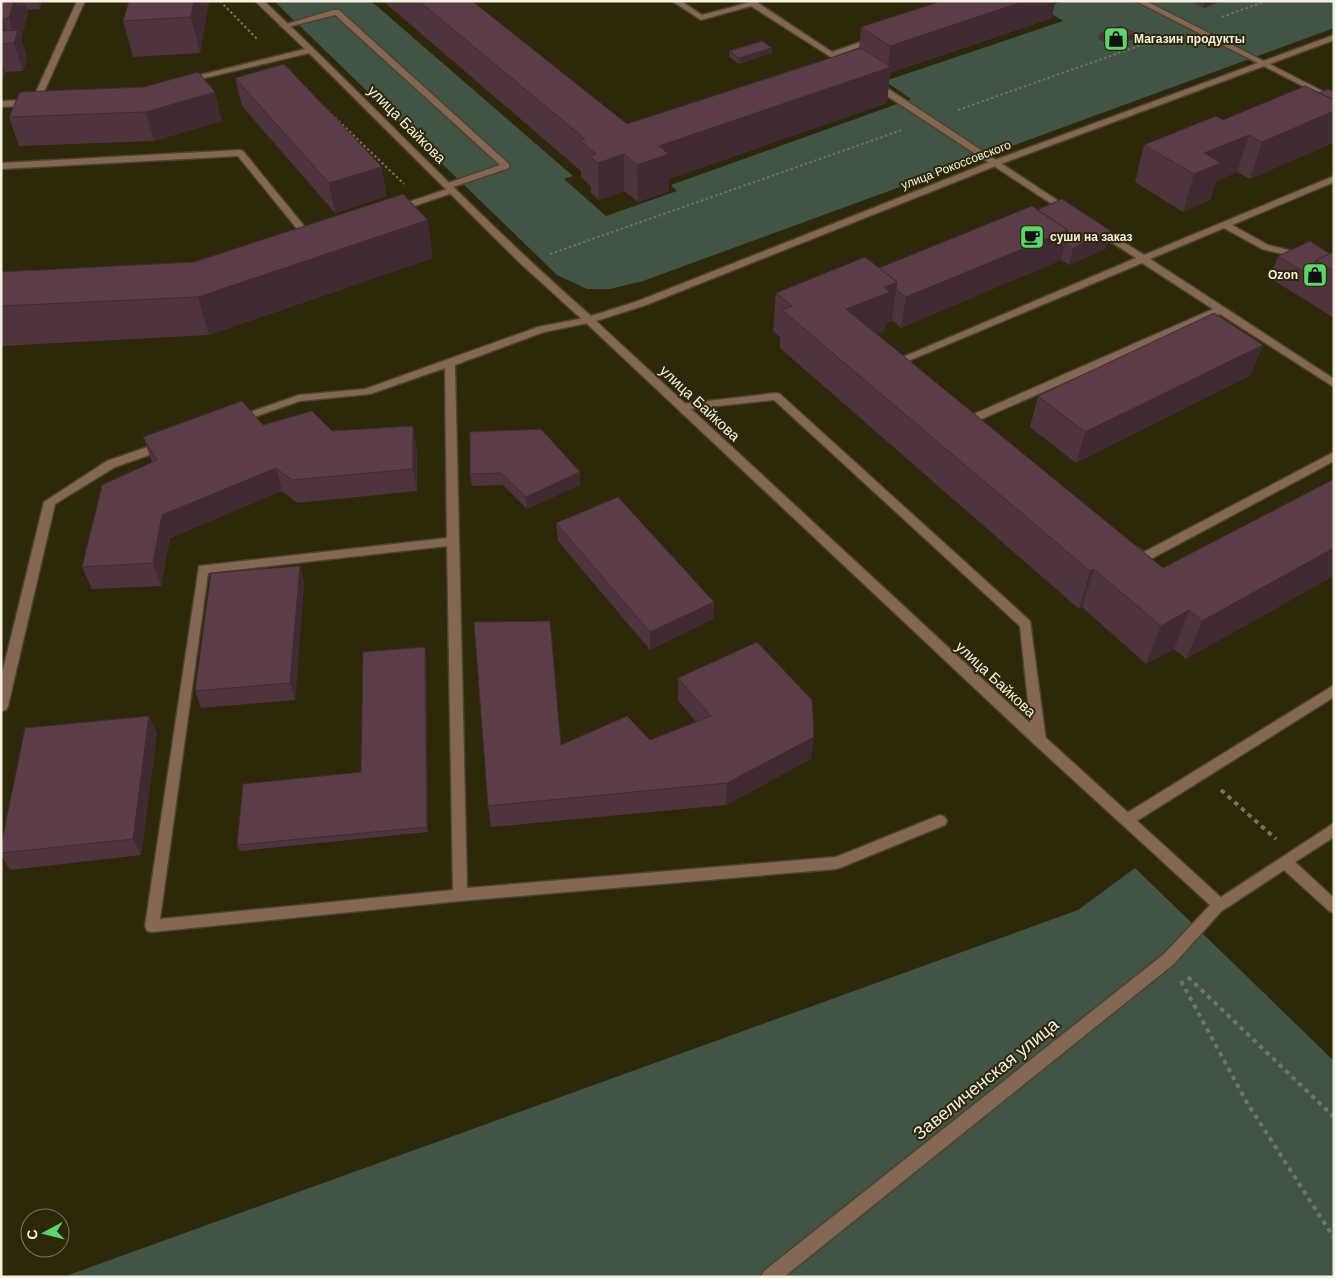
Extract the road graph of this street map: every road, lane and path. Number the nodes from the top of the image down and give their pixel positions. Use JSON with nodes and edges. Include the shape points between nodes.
{"nodes":[{"id":1,"x":81,"y":1,"type":"edge"},
{"id":2,"x":220,"y":1,"type":"edge"},
{"id":3,"x":259,"y":1,"type":"edge"},
{"id":4,"x":676,"y":1,"type":"edge"},
{"id":5,"x":1140,"y":1,"type":"edge"},
{"id":6,"x":1266,"y":1,"type":"edge"},
{"id":7,"x":755,"y":2,"type":"edge"},
{"id":8,"x":284,"y":26,"type":"junction"},
{"id":9,"x":1191,"y":28,"type":"junction"},
{"id":10,"x":885,"y":37,"type":"edge"},
{"id":11,"x":1334,"y":37,"type":"edge"},
{"id":12,"x":311,"y":50,"type":"junction"},
{"id":13,"x":831,"y":55,"type":"junction"},
{"id":14,"x":275,"y":58,"type":"junction"},
{"id":15,"x":1263,"y":64,"type":"junction"},
{"id":16,"x":847,"y":74,"type":"edge"},
{"id":17,"x":865,"y":77,"type":"edge"},
{"id":18,"x":175,"y":84,"type":"edge"},
{"id":19,"x":1334,"y":100,"type":"edge"},
{"id":20,"x":45,"y":102,"type":"edge"},
{"id":21,"x":35,"y":103,"type":"junction"},
{"id":22,"x":1,"y":104,"type":"edge"},
{"id":23,"x":324,"y":106,"type":"edge"},
{"id":24,"x":929,"y":120,"type":"junction"},
{"id":25,"x":995,"y":163,"type":"junction"},
{"id":26,"x":1,"y":166,"type":"edge"},
{"id":27,"x":1334,"y":179,"type":"edge"},
{"id":28,"x":450,"y":188,"type":"junction"},
{"id":29,"x":421,"y":201,"type":"junction"},
{"id":30,"x":384,"y":214,"type":"edge"},
{"id":31,"x":1225,"y":225,"type":"junction"},
{"id":32,"x":310,"y":239,"type":"edge"},
{"id":33,"x":1142,"y":259,"type":"junction"},
{"id":34,"x":524,"y":262,"type":"junction"},
{"id":35,"x":1334,"y":266,"type":"edge"},
{"id":36,"x":1220,"y":310,"type":"junction"},
{"id":37,"x":589,"y":320,"type":"junction"},
{"id":38,"x":450,"y":364,"type":"junction"},
{"id":39,"x":916,"y":372,"type":"edge"},
{"id":40,"x":1334,"y":384,"type":"edge"},
{"id":41,"x":681,"y":407,"type":"junction"},
{"id":42,"x":959,"y":408,"type":"edge"},
{"id":43,"x":224,"y":425,"type":"edge"},
{"id":44,"x":176,"y":441,"type":"edge"},
{"id":45,"x":1334,"y":456,"type":"edge"},
{"id":46,"x":453,"y":542,"type":"junction"},
{"id":47,"x":1128,"y":545,"type":"edge"},
{"id":48,"x":1334,"y":690,"type":"edge"},
{"id":49,"x":1,"y":706,"type":"edge"},
{"id":50,"x":1039,"y":740,"type":"junction"},
{"id":51,"x":1202,"y":773,"type":"junction"},
{"id":52,"x":1127,"y":820,"type":"junction"},
{"id":53,"x":940,"y":821,"type":"dead end"},
{"id":54,"x":1334,"y":829,"type":"edge"},
{"id":55,"x":1290,"y":859,"type":"junction"},
{"id":56,"x":460,"y":895,"type":"junction"},
{"id":57,"x":1220,"y":906,"type":"junction"},
{"id":58,"x":1334,"y":906,"type":"edge"},
{"id":59,"x":1169,"y":959,"type":"junction"},
{"id":60,"x":1334,"y":1118,"type":"edge"},
{"id":61,"x":1334,"y":1238,"type":"edge"},
{"id":62,"x":770,"y":1277,"type":"edge"}],
"edges":[{"from":1,"to":21,"type":"street"},
{"from":2,"to":14,"type":"path"},
{"from":3,"to":8,"type":"street","name":"улица Байкова"},
{"from":4,"to":7,"type":"street","via":[[702,18]]},
{"from":5,"to":9,"type":"street"},
{"from":6,"to":9,"type":"path"},
{"from":7,"to":13,"type":"street"},
{"from":8,"to":12,"type":"street","name":"улица Байкова"},
{"from":8,"to":28,"type":"street","via":[[336,12],[506,166]]},
{"from":9,"to":15,"type":"street"},
{"from":9,"to":24,"type":"path"},
{"from":10,"to":13,"type":"street"},
{"from":11,"to":15,"type":"street","name":"улица Рокоссовского"},
{"from":12,"to":14,"type":"street"},
{"from":12,"to":28,"type":"street","name":"улица Байкова"},
{"from":13,"to":16,"type":"street","via":[[857,71]]},
{"from":14,"to":18,"type":"street"},
{"from":15,"to":19,"type":"street"},
{"from":15,"to":25,"type":"street","name":"улица Рокоссовского"},
{"from":17,"to":24,"type":"street"},
{"from":20,"to":21,"type":"street"},
{"from":21,"to":22,"type":"street"},
{"from":23,"to":29,"type":"path"},
{"from":24,"to":25,"type":"street"},
{"from":24,"to":34,"type":"path"},
{"from":25,"to":33,"type":"street"},
{"from":25,"to":37,"type":"street","name":"улица Рокоссовского","via":[[642,303]]},
{"from":26,"to":32,"type":"street","via":[[240,153]]},
{"from":27,"to":31,"type":"street"},
{"from":28,"to":29,"type":"street"},
{"from":28,"to":34,"type":"street","name":"улица Байкова"},
{"from":29,"to":30,"type":"street"},
{"from":31,"to":33,"type":"street"},
{"from":31,"to":35,"type":"street","via":[[1265,247]]},
{"from":33,"to":36,"type":"street"},
{"from":33,"to":39,"type":"street","via":[[901,360]]},
{"from":34,"to":37,"type":"street","name":"улица Байкова"},
{"from":36,"to":40,"type":"street"},
{"from":36,"to":42,"type":"street","via":[[977,422]]},
{"from":37,"to":38,"type":"street","name":"улица Рокоссовского","via":[[542,329]]},
{"from":37,"to":41,"type":"street","name":"улица Байкова"},
{"from":38,"to":43,"type":"street","name":"улица Рокоссовского","via":[[366,392],[299,398]]},
{"from":38,"to":46,"type":"street"},
{"from":41,"to":50,"type":"street","name":"улица Байкова"},
{"from":41,"to":50,"type":"street","via":[[776,396],[1026,624]]},
{"from":44,"to":49,"type":"street","via":[[111,464],[50,502]]},
{"from":45,"to":47,"type":"street","via":[[1143,558]]},
{"from":46,"to":56,"type":"street"},
{"from":46,"to":56,"type":"street","via":[[203,568],[152,926]]},
{"from":48,"to":51,"type":"street"},
{"from":50,"to":52,"type":"street","name":"улица Байкова"},
{"from":51,"to":52,"type":"street"},
{"from":51,"to":55,"type":"path"},
{"from":52,"to":57,"type":"street","name":"улица Байкова"},
{"from":53,"to":56,"type":"street","via":[[837,863]]},
{"from":54,"to":55,"type":"street","name":"Завеличенская улица"},
{"from":55,"to":57,"type":"street","name":"Завеличенская улица"},
{"from":55,"to":58,"type":"street"},
{"from":57,"to":59,"type":"street","name":"Завеличенская улица"},
{"from":59,"to":60,"type":"path"},
{"from":59,"to":61,"type":"path","via":[[1246,1101]]},
{"from":59,"to":62,"type":"street","name":"Завеличенская улица"}]}
